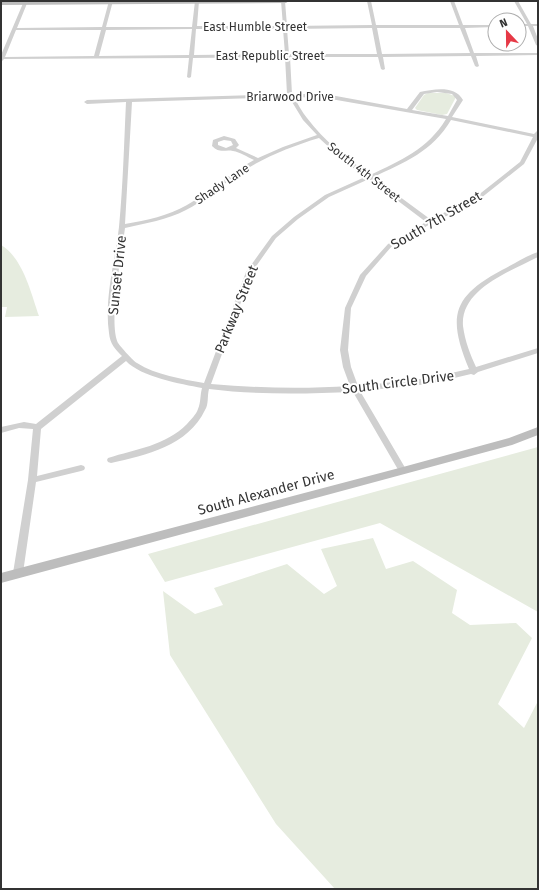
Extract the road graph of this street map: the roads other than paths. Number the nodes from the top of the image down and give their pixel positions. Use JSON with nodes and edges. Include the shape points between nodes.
{"nodes":[{"id":1,"x":197,"y":1,"type":"edge"},
{"id":2,"x":283,"y":1,"type":"edge"},
{"id":3,"x":286,"y":1,"type":"edge"},
{"id":4,"x":369,"y":1,"type":"edge"},
{"id":5,"x":452,"y":1,"type":"edge"},
{"id":6,"x":516,"y":1,"type":"edge"},
{"id":7,"x":25,"y":2,"type":"edge"},
{"id":8,"x":110,"y":2,"type":"edge"},
{"id":9,"x":1,"y":3,"type":"edge"},
{"id":10,"x":530,"y":25,"type":"junction"},
{"id":11,"x":538,"y":25,"type":"edge"},
{"id":12,"x":462,"y":26,"type":"junction"},
{"id":13,"x":487,"y":26,"type":"edge"},
{"id":14,"x":285,"y":27,"type":"junction"},
{"id":15,"x":375,"y":27,"type":"junction"},
{"id":16,"x":194,"y":28,"type":"junction"},
{"id":17,"x":103,"y":29,"type":"junction"},
{"id":18,"x":14,"y":30,"type":"junction"},
{"id":19,"x":538,"y":45,"type":"edge"},
{"id":20,"x":472,"y":54,"type":"junction"},
{"id":21,"x":538,"y":54,"type":"edge"},
{"id":22,"x":286,"y":56,"type":"junction"},
{"id":23,"x":381,"y":56,"type":"junction"},
{"id":24,"x":191,"y":57,"type":"junction"},
{"id":25,"x":96,"y":58,"type":"junction"},
{"id":26,"x":2,"y":59,"type":"edge"},
{"id":27,"x":477,"y":66,"type":"dead end"},
{"id":28,"x":383,"y":70,"type":"dead end"},
{"id":29,"x":189,"y":77,"type":"dead end"},
{"id":30,"x":290,"y":96,"type":"junction"},
{"id":31,"x":129,"y":100,"type":"junction"},
{"id":32,"x":87,"y":102,"type":"dead end"},
{"id":33,"x":409,"y":110,"type":"junction"},
{"id":34,"x":450,"y":119,"type":"junction"},
{"id":35,"x":538,"y":135,"type":"edge"},
{"id":36,"x":320,"y":136,"type":"junction"},
{"id":37,"x":232,"y":148,"type":"dead end"},
{"id":38,"x":258,"y":160,"type":"junction"},
{"id":39,"x":368,"y":177,"type":"junction"},
{"id":40,"x":430,"y":222,"type":"junction"},
{"id":41,"x":122,"y":227,"type":"junction"},
{"id":42,"x":538,"y":254,"type":"edge"},
{"id":43,"x":538,"y":350,"type":"edge"},
{"id":44,"x":125,"y":358,"type":"junction"},
{"id":45,"x":474,"y":372,"type":"junction"},
{"id":46,"x":207,"y":387,"type":"junction"},
{"id":47,"x":355,"y":389,"type":"junction"},
{"id":48,"x":37,"y":428,"type":"junction"},
{"id":49,"x":1,"y":430,"type":"edge"},
{"id":50,"x":538,"y":432,"type":"edge"},
{"id":51,"x":111,"y":460,"type":"dead end"},
{"id":52,"x":82,"y":468,"type":"dead end"},
{"id":53,"x":403,"y":471,"type":"junction"},
{"id":54,"x":32,"y":480,"type":"junction"},
{"id":55,"x":18,"y":573,"type":"junction"},
{"id":56,"x":1,"y":578,"type":"edge"}],
"edges":[{"from":1,"to":2,"type":"main road"},
{"from":1,"to":8,"type":"main road"},
{"from":1,"to":16,"type":"street"},
{"from":2,"to":3,"type":"main road"},
{"from":2,"to":14,"type":"street","name":"South 4th Street"},
{"from":4,"to":15,"type":"street"},
{"from":5,"to":12,"type":"street"},
{"from":6,"to":10,"type":"street"},
{"from":7,"to":8,"type":"main road"},
{"from":7,"to":9,"type":"main road"},
{"from":7,"to":18,"type":"street"},
{"from":8,"to":17,"type":"street"},
{"from":10,"to":11,"type":"street"},
{"from":10,"to":19,"type":"street"},
{"from":12,"to":13,"type":"street","name":"East Humble Street"},
{"from":12,"to":15,"type":"street","name":"East Humble Street"},
{"from":12,"to":20,"type":"street"},
{"from":14,"to":15,"type":"street","name":"East Humble Street"},
{"from":14,"to":16,"type":"street","name":"East Humble Street"},
{"from":14,"to":22,"type":"street","name":"South 4th Street"},
{"from":15,"to":23,"type":"street"},
{"from":16,"to":17,"type":"street","name":"East Humble Street"},
{"from":16,"to":24,"type":"street"},
{"from":17,"to":18,"type":"street","name":"East Humble Street"},
{"from":17,"to":25,"type":"street"},
{"from":18,"to":26,"type":"street"},
{"from":20,"to":21,"type":"street","name":"East Republic Street"},
{"from":20,"to":23,"type":"street","name":"East Republic Street"},
{"from":20,"to":27,"type":"street"},
{"from":22,"to":23,"type":"street","name":"East Republic Street"},
{"from":22,"to":24,"type":"street","name":"East Republic Street"},
{"from":22,"to":30,"type":"street","name":"South 4th Street"},
{"from":23,"to":28,"type":"street"},
{"from":24,"to":25,"type":"street","name":"East Republic Street"},
{"from":24,"to":29,"type":"street"},
{"from":25,"to":26,"type":"street","name":"East Republic Street"},
{"from":30,"to":31,"type":"street","name":"Briarwood Drive"},
{"from":30,"to":33,"type":"street","name":"Briarwood Drive","via":[[342,98]]},
{"from":30,"to":36,"type":"street","name":"South 4th Street"},
{"from":31,"to":32,"type":"street","name":"Briarwood Drive"},
{"from":31,"to":41,"type":"street","name":"Sunset Drive"},
{"from":33,"to":34,"type":"street","name":"Briarwood Drive"},
{"from":33,"to":34,"type":"street","name":"Parkway Street","via":[[422,93],[451,92],[460,100]]},
{"from":34,"to":35,"type":"street","name":"Briarwood Drive"},
{"from":34,"to":39,"type":"street","name":"Parkway Street","via":[[426,147],[398,164]]},
{"from":35,"to":40,"type":"street","name":"South 7th Street","via":[[522,163],[474,201]]},
{"from":36,"to":38,"type":"street","name":"Shady Lane"},
{"from":36,"to":39,"type":"street","name":"South 4th Street"},
{"from":37,"to":38,"type":"street"},
{"from":38,"to":41,"type":"street","name":"Shady Lane","via":[[184,209]]},
{"from":39,"to":40,"type":"street","name":"South 4th Street"},
{"from":39,"to":46,"type":"street","name":"Parkway Street","via":[[327,196],[296,218],[274,237],[262,252],[242,288]]},
{"from":40,"to":47,"type":"street","name":"South 7th Street","via":[[390,245],[363,275],[355,292],[348,308],[344,350]]},
{"from":41,"to":44,"type":"street","name":"Sunset Drive","via":[[112,311],[113,336],[116,346]]},
{"from":42,"to":45,"type":"street","via":[[485,281],[466,300],[462,311],[460,334]]},
{"from":43,"to":45,"type":"street","name":"South Circle Drive"},
{"from":44,"to":46,"type":"street","name":"Sunset Drive","via":[[155,376]]},
{"from":44,"to":48,"type":"street"},
{"from":45,"to":47,"type":"street","name":"South Circle Drive","via":[[428,381]]},
{"from":46,"to":47,"type":"street","name":"South Circle Drive"},
{"from":46,"to":51,"type":"street","name":"Parkway Street","via":[[203,406],[190,426],[181,434],[158,448]]},
{"from":47,"to":53,"type":"street","name":"South 7th Street"},
{"from":48,"to":49,"type":"street","via":[[26,426]]},
{"from":48,"to":54,"type":"street"},
{"from":50,"to":53,"type":"main road","name":"South Alexander Drive"},
{"from":52,"to":54,"type":"street"},
{"from":53,"to":55,"type":"main road","name":"South Alexander Drive"},
{"from":54,"to":55,"type":"street"},
{"from":55,"to":56,"type":"main road","name":"South Alexander Drive"}]}
